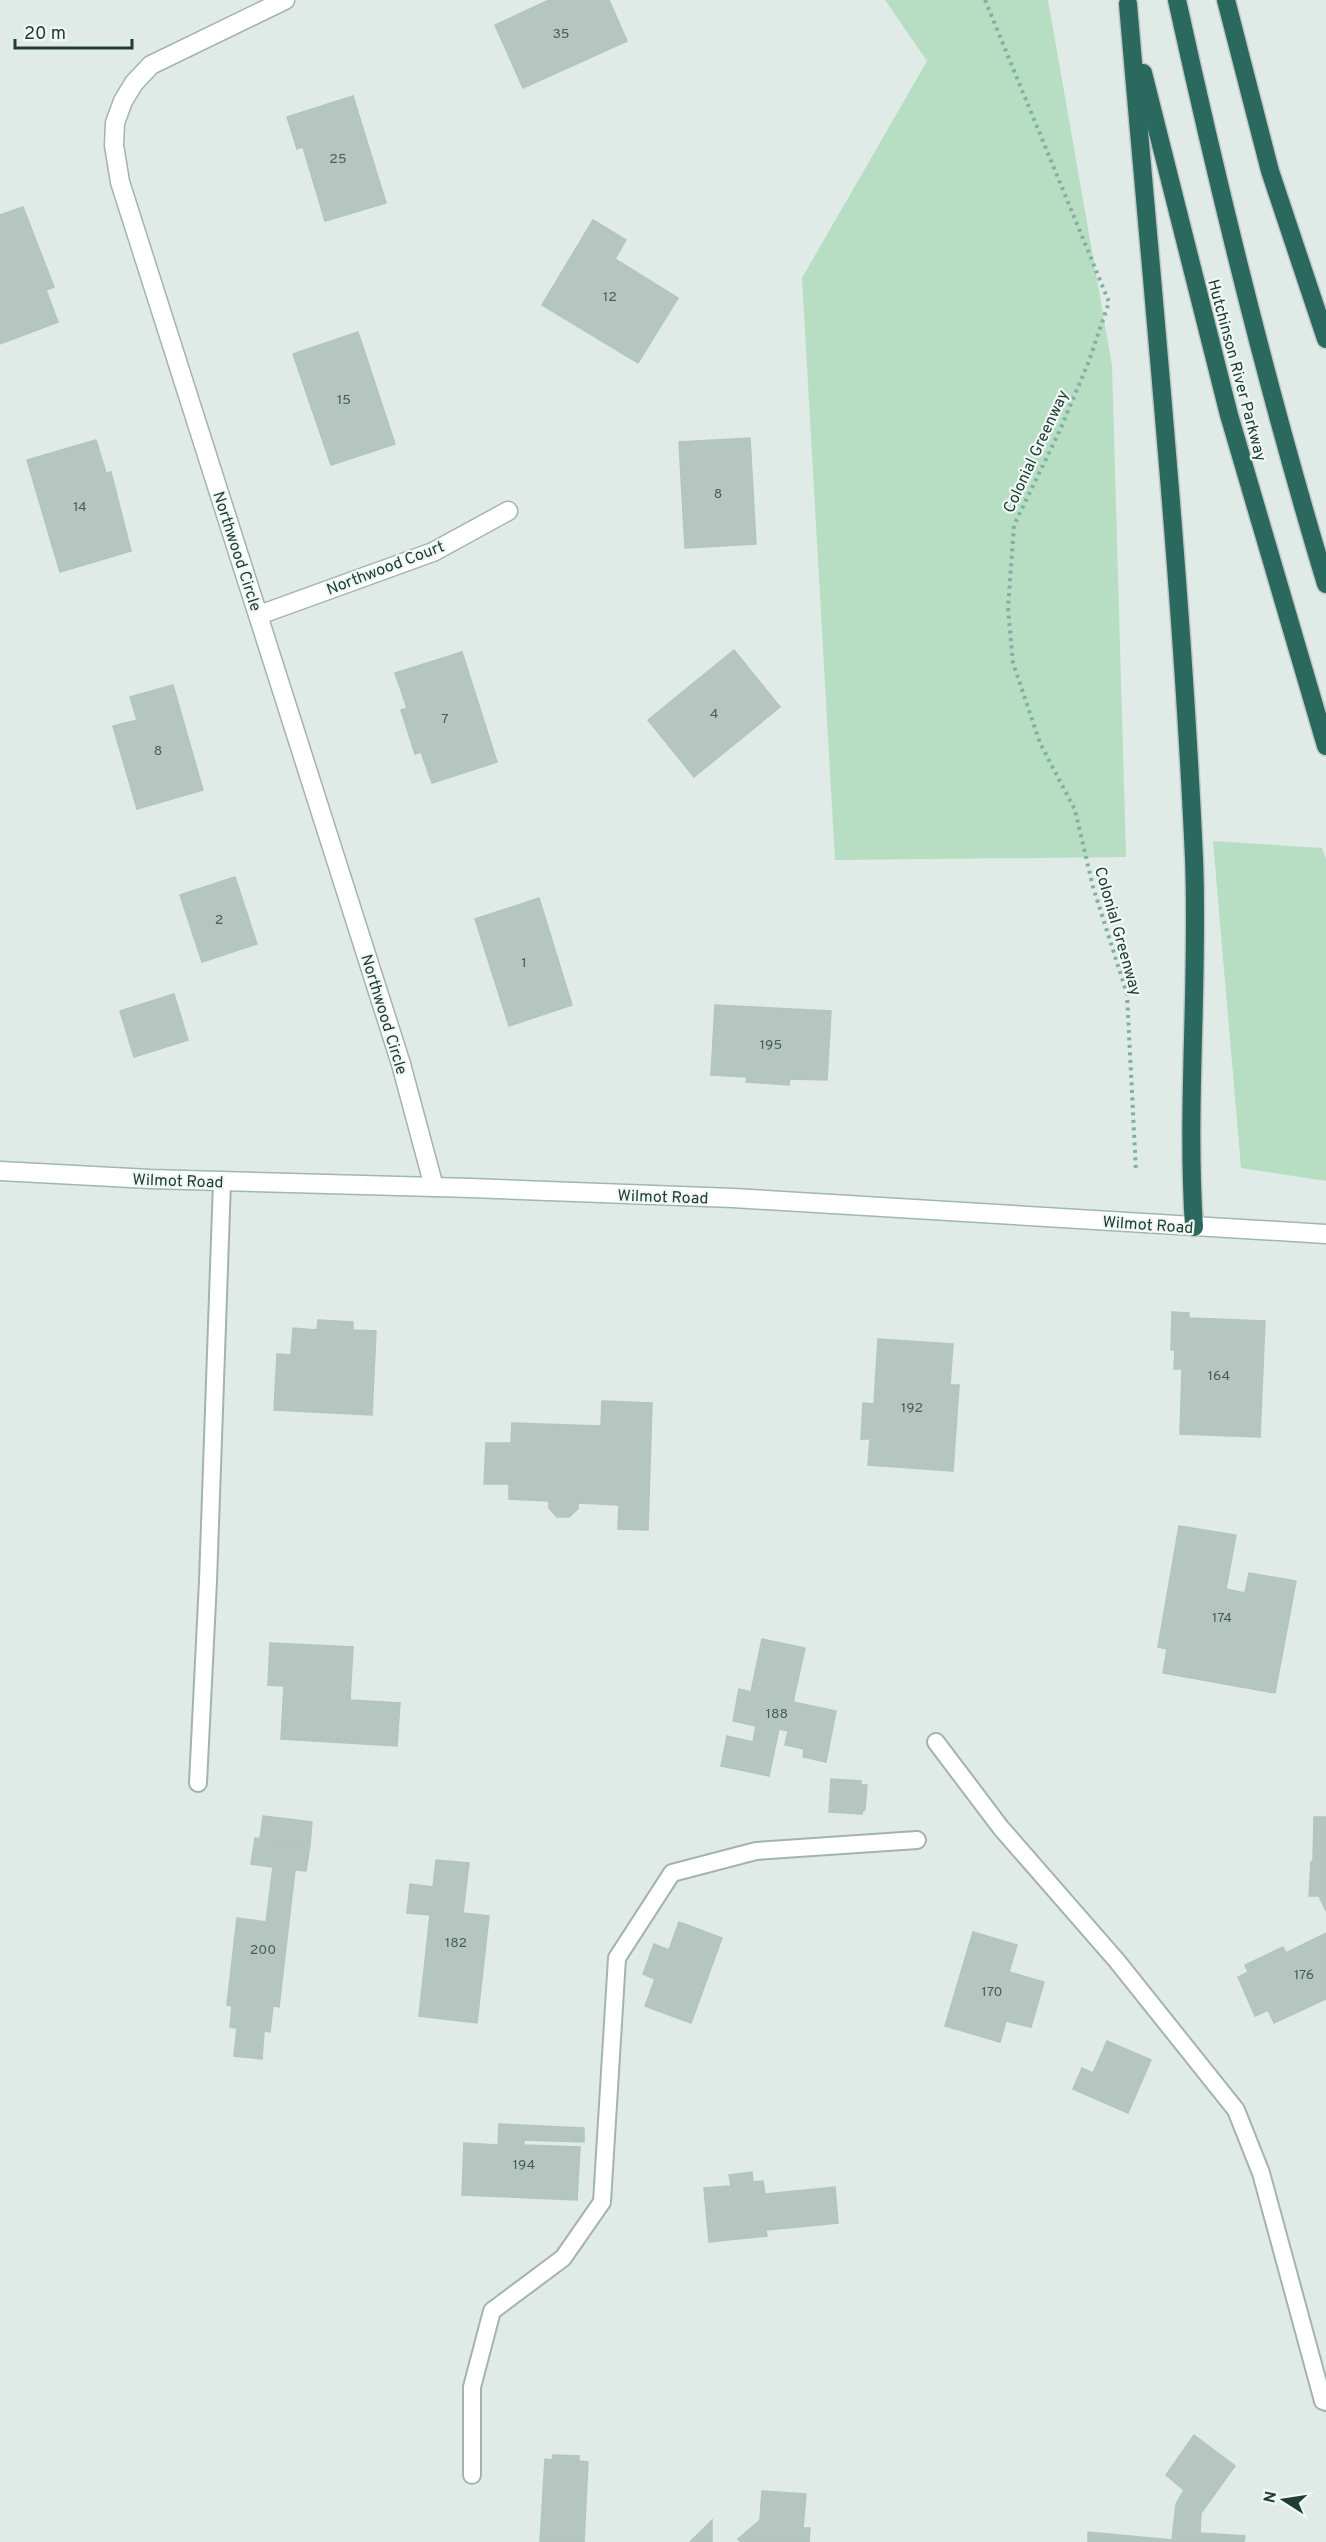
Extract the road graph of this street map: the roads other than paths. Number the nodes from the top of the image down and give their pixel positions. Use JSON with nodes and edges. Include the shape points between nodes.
{"nodes":[{"id":1,"x":285,"y":0,"type":"edge"},
{"id":2,"x":1177,"y":0,"type":"edge"},
{"id":3,"x":1226,"y":0,"type":"edge"},
{"id":4,"x":1127,"y":2,"type":"edge"},
{"id":5,"x":1326,"y":339,"type":"edge"},
{"id":6,"x":508,"y":511,"type":"dead end"},
{"id":7,"x":1326,"y":584,"type":"edge"},
{"id":8,"x":259,"y":615,"type":"junction"},
{"id":9,"x":1326,"y":746,"type":"edge"},
{"id":10,"x":0,"y":1171,"type":"edge"},
{"id":11,"x":222,"y":1182,"type":"junction"},
{"id":12,"x":434,"y":1187,"type":"junction"},
{"id":13,"x":1194,"y":1227,"type":"junction"},
{"id":14,"x":1326,"y":1234,"type":"edge"},
{"id":15,"x":936,"y":1742,"type":"dead end"},
{"id":16,"x":198,"y":1783,"type":"dead end"},
{"id":17,"x":917,"y":1840,"type":"dead end"},
{"id":18,"x":1326,"y":2402,"type":"edge"},
{"id":19,"x":472,"y":2475,"type":"dead end"}],
"edges":[{"from":1,"to":8,"type":"street","name":"Northwood Circle","via":[[151,64],[123,101],[115,123],[114,145],[120,182]]},
{"from":2,"to":7,"type":"highway","name":"Hutchinson River Parkway","via":[[1218,178]]},
{"from":3,"to":5,"type":"highway","via":[[1270,171]]},
{"from":4,"to":9,"type":"highway","name":"Hutchinson River Parkway","via":[[1229,415]]},
{"from":4,"to":13,"type":"highway","via":[[1167,453],[1194,858],[1191,1173]]},
{"from":6,"to":8,"type":"street","name":"Northwood Court","via":[[433,552]]},
{"from":8,"to":12,"type":"street","name":"Northwood Circle","via":[[401,1064]]},
{"from":10,"to":11,"type":"street","name":"Wilmot Road"},
{"from":11,"to":12,"type":"street","name":"Wilmot Road"},
{"from":11,"to":16,"type":"lane"},
{"from":12,"to":13,"type":"street","name":"Wilmot Road","via":[[756,1200]]},
{"from":13,"to":14,"type":"street","name":"Wilmot Road"},
{"from":15,"to":18,"type":"lane","via":[[1001,1827],[1117,1961],[1236,2110],[1261,2173]]},
{"from":17,"to":19,"type":"lane","via":[[756,1851],[672,1873],[617,1958],[602,2202],[563,2258],[492,2312],[472,2387]]}]}
